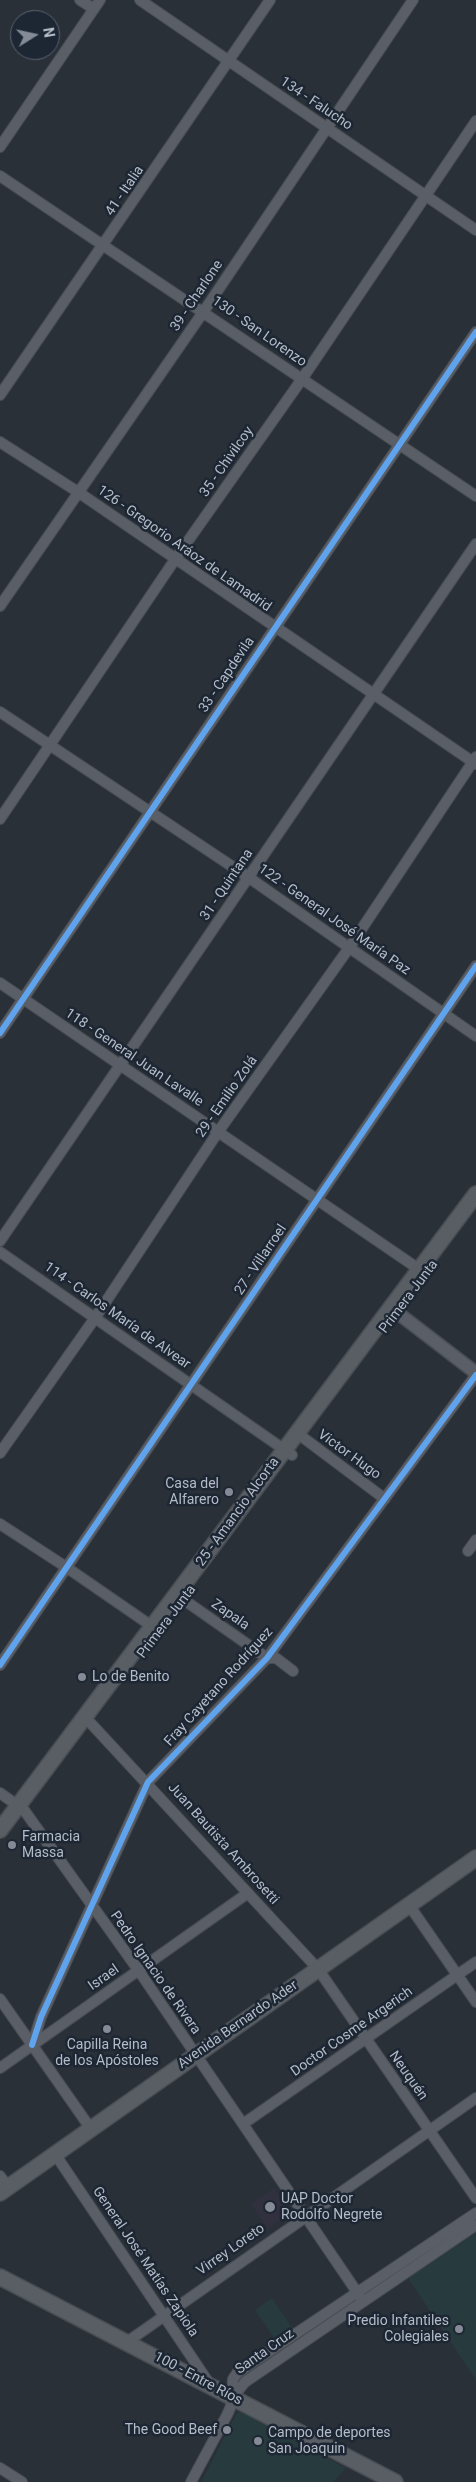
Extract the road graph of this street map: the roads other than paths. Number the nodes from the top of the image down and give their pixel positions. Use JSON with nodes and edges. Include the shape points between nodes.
{"nodes":[{"id":1,"x":80,"y":0,"type":"edge"},
{"id":2,"x":100,"y":0,"type":"edge"},
{"id":3,"x":140,"y":0,"type":"edge"},
{"id":4,"x":270,"y":0,"type":"edge"},
{"id":5,"x":413,"y":0,"type":"edge"},
{"id":6,"x":94,"y":9,"type":"junction"},
{"id":7,"x":229,"y":62,"type":"junction"},
{"id":8,"x":476,"y":120,"type":"edge"},
{"id":9,"x":326,"y":128,"type":"junction"},
{"id":10,"x":0,"y":147,"type":"edge"},
{"id":11,"x":0,"y":176,"type":"edge"},
{"id":12,"x":426,"y":196,"type":"junction"},
{"id":13,"x":476,"y":230,"type":"edge"},
{"id":14,"x":104,"y":246,"type":"junction"},
{"id":15,"x":204,"y":311,"type":"junction"},
{"id":16,"x":476,"y":332,"type":"edge"},
{"id":17,"x":302,"y":379,"type":"junction"},
{"id":18,"x":0,"y":396,"type":"edge"},
{"id":19,"x":0,"y":442,"type":"edge"},
{"id":20,"x":401,"y":445,"type":"junction"},
{"id":21,"x":78,"y":492,"type":"junction"},
{"id":22,"x":476,"y":496,"type":"edge"},
{"id":23,"x":476,"y":544,"type":"edge"},
{"id":24,"x":176,"y":558,"type":"junction"},
{"id":25,"x":0,"y":606,"type":"edge"},
{"id":26,"x":274,"y":627,"type":"junction"},
{"id":27,"x":373,"y":694,"type":"junction"},
{"id":28,"x":0,"y":712,"type":"edge"},
{"id":29,"x":49,"y":745,"type":"junction"},
{"id":30,"x":475,"y":761,"type":"edge"},
{"id":31,"x":150,"y":813,"type":"junction"},
{"id":32,"x":0,"y":819,"type":"edge"},
{"id":33,"x":248,"y":877,"type":"junction"},
{"id":34,"x":349,"y":948,"type":"junction"},
{"id":35,"x":476,"y":966,"type":"edge"},
{"id":36,"x":0,"y":983,"type":"edge"},
{"id":37,"x":23,"y":999,"type":"junction"},
{"id":38,"x":444,"y":1013,"type":"junction"},
{"id":39,"x":0,"y":1033,"type":"edge"},
{"id":40,"x":476,"y":1036,"type":"edge"},
{"id":41,"x":120,"y":1065,"type":"junction"},
{"id":42,"x":218,"y":1132,"type":"junction"},
{"id":43,"x":476,"y":1194,"type":"edge"},
{"id":44,"x":317,"y":1200,"type":"junction"},
{"id":45,"x":476,"y":1209,"type":"edge"},
{"id":46,"x":0,"y":1241,"type":"edge"},
{"id":47,"x":0,"y":1252,"type":"edge"},
{"id":48,"x":422,"y":1272,"type":"junction"},
{"id":49,"x":393,"y":1310,"type":"junction"},
{"id":50,"x":94,"y":1318,"type":"junction"},
{"id":51,"x":476,"y":1374,"type":"edge"},
{"id":52,"x":192,"y":1385,"type":"junction"},
{"id":53,"x":301,"y":1436,"type":"junction"},
{"id":54,"x":288,"y":1452,"type":"junction"},
{"id":55,"x":0,"y":1453,"type":"edge"},
{"id":56,"x":385,"y":1499,"type":"junction"},
{"id":57,"x":0,"y":1524,"type":"edge"},
{"id":58,"x":476,"y":1540,"type":"edge"},
{"id":59,"x":468,"y":1551,"type":"dead end"},
{"id":60,"x":66,"y":1567,"type":"junction"},
{"id":61,"x":181,"y":1598,"type":"junction"},
{"id":62,"x":155,"y":1630,"type":"junction"},
{"id":63,"x":267,"y":1658,"type":"junction"},
{"id":64,"x":0,"y":1665,"type":"edge"},
{"id":65,"x":293,"y":1670,"type":"dead end"},
{"id":66,"x":88,"y":1720,"type":"junction"},
{"id":67,"x":148,"y":1782,"type":"junction"},
{"id":68,"x":0,"y":1793,"type":"edge"},
{"id":69,"x":21,"y":1808,"type":"junction"},
{"id":70,"x":0,"y":1830,"type":"edge"},
{"id":71,"x":0,"y":1841,"type":"edge"},
{"id":72,"x":476,"y":1858,"type":"edge"},
{"id":73,"x":248,"y":1893,"type":"junction"},
{"id":74,"x":91,"y":1905,"type":"junction"},
{"id":75,"x":409,"y":1905,"type":"junction"},
{"id":76,"x":476,"y":1962,"type":"edge"},
{"id":77,"x":318,"y":1969,"type":"junction"},
{"id":78,"x":138,"y":1971,"type":"junction"},
{"id":79,"x":457,"y":1976,"type":"junction"},
{"id":80,"x":0,"y":1999,"type":"edge"},
{"id":81,"x":476,"y":2002,"type":"edge"},
{"id":82,"x":366,"y":2039,"type":"junction"},
{"id":83,"x":32,"y":2045,"type":"junction"},
{"id":84,"x":196,"y":2055,"type":"junction"},
{"id":85,"x":0,"y":2068,"type":"edge"},
{"id":86,"x":476,"y":2098,"type":"edge"},
{"id":87,"x":243,"y":2124,"type":"junction"},
{"id":88,"x":91,"y":2129,"type":"junction"},
{"id":89,"x":430,"y":2130,"type":"junction"},
{"id":90,"x":56,"y":2154,"type":"junction"},
{"id":91,"x":3,"y":2186,"type":"edge"},
{"id":92,"x":476,"y":2198,"type":"edge"},
{"id":93,"x":476,"y":2213,"type":"edge"},
{"id":94,"x":306,"y":2215,"type":"junction"},
{"id":95,"x":476,"y":2225,"type":"edge"},
{"id":96,"x":0,"y":2277,"type":"edge"},
{"id":97,"x":360,"y":2297,"type":"junction"},
{"id":98,"x":163,"y":2315,"type":"junction"},
{"id":99,"x":127,"y":2342,"type":"junction"},
{"id":100,"x":212,"y":2387,"type":"junction"},
{"id":101,"x":232,"y":2398,"type":"junction"},
{"id":102,"x":1,"y":2469,"type":"edge"},
{"id":103,"x":22,"y":2482,"type":"edge"},
{"id":104,"x":191,"y":2482,"type":"edge"},
{"id":105,"x":395,"y":2482,"type":"edge"}],
"edges":[{"from":1,"to":6,"type":"street"},
{"from":2,"to":6,"type":"street"},
{"from":3,"to":7,"type":"street","name":"134 - Falucho"},
{"from":4,"to":7,"type":"street","name":"41 - Italia"},
{"from":5,"to":9,"type":"street","name":"39 - Charlone"},
{"from":6,"to":10,"type":"street"},
{"from":7,"to":9,"type":"street","name":"134 - Falucho"},
{"from":7,"to":14,"type":"street","name":"41 - Italia"},
{"from":8,"to":12,"type":"street","name":"35 - Chivilcoy"},
{"from":9,"to":12,"type":"street","name":"134 - Falucho"},
{"from":9,"to":15,"type":"street","name":"39 - Charlone"},
{"from":11,"to":14,"type":"street","name":"130 - San Lorenzo"},
{"from":12,"to":13,"type":"street","name":"134 - Falucho"},
{"from":12,"to":17,"type":"street","name":"35 - Chivilcoy"},
{"from":14,"to":15,"type":"street","name":"130 - San Lorenzo"},
{"from":14,"to":18,"type":"street","name":"41 - Italia"},
{"from":15,"to":17,"type":"street","name":"130 - San Lorenzo"},
{"from":15,"to":21,"type":"street","name":"39 - Charlone"},
{"from":16,"to":20,"type":"street","name":"33 - Capdevila"},
{"from":17,"to":20,"type":"street","name":"130 - San Lorenzo"},
{"from":17,"to":24,"type":"street","name":"35 - Chivilcoy"},
{"from":19,"to":21,"type":"street","name":"126 - Gregorio Aráoz de Lamadrid"},
{"from":20,"to":22,"type":"street","name":"130 - San Lorenzo"},
{"from":20,"to":26,"type":"street","name":"33 - Capdevila"},
{"from":21,"to":24,"type":"street","name":"126 - Gregorio Aráoz de Lamadrid"},
{"from":21,"to":25,"type":"street","name":"39 - Charlone"},
{"from":23,"to":27,"type":"street","name":"31 - Quintana"},
{"from":24,"to":26,"type":"street","name":"126 - Gregorio Aráoz de Lamadrid"},
{"from":24,"to":29,"type":"street","name":"35 - Chivilcoy"},
{"from":26,"to":27,"type":"street","name":"126 - Gregorio Aráoz de Lamadrid"},
{"from":26,"to":31,"type":"street","name":"33 - Capdevila"},
{"from":27,"to":30,"type":"street","name":"126 - Gregorio Aráoz de Lamadrid"},
{"from":27,"to":33,"type":"street","name":"31 - Quintana"},
{"from":28,"to":29,"type":"street","name":"122 - General José María Paz"},
{"from":29,"to":31,"type":"street","name":"122 - General José María Paz"},
{"from":29,"to":32,"type":"street","name":"35 - Chivilcoy"},
{"from":30,"to":34,"type":"street","name":"29 - Emilio Zolá"},
{"from":31,"to":33,"type":"street","name":"122 - General José María Paz"},
{"from":31,"to":37,"type":"street","name":"33 - Capdevila"},
{"from":33,"to":34,"type":"street","name":"122 - General José María Paz"},
{"from":33,"to":41,"type":"street","name":"31 - Quintana"},
{"from":34,"to":38,"type":"street","name":"122 - General José María Paz"},
{"from":34,"to":42,"type":"street","name":"29 - Emilio Zolá"},
{"from":35,"to":38,"type":"street","name":"27 - Villarroel"},
{"from":36,"to":37,"type":"street","name":"118 - General Juan Lavalle"},
{"from":37,"to":39,"type":"street","name":"33 - Capdevila"},
{"from":37,"to":41,"type":"street","name":"118 - General Juan Lavalle"},
{"from":38,"to":40,"type":"street","name":"122 - General José María Paz"},
{"from":38,"to":44,"type":"street","name":"27 - Villarroel"},
{"from":41,"to":42,"type":"street","name":"118 - General Juan Lavalle"},
{"from":41,"to":46,"type":"street","name":"31 - Quintana"},
{"from":42,"to":44,"type":"street","name":"118 - General Juan Lavalle"},
{"from":42,"to":50,"type":"street","name":"29 - Emilio Zolá"},
{"from":43,"to":48,"type":"main road"},
{"from":44,"to":48,"type":"street","name":"118 - General Juan Lavalle"},
{"from":44,"to":52,"type":"street","name":"27 - Villarroel"},
{"from":45,"to":48,"type":"main road","name":"Primera Junta"},
{"from":47,"to":50,"type":"street","name":"114 - Carlos María de Alvear"},
{"from":48,"to":49,"type":"main road","name":"Primera Junta"},
{"from":49,"to":51,"type":"street"},
{"from":49,"to":53,"type":"main road","name":"Primera Junta"},
{"from":50,"to":52,"type":"street","name":"114 - Carlos María de Alvear"},
{"from":50,"to":55,"type":"street","name":"29 - Emilio Zolá"},
{"from":51,"to":56,"type":"street","name":"Fray Cayetano Rodríguez"},
{"from":52,"to":54,"type":"street","name":"114 - Carlos María de Alvear"},
{"from":52,"to":60,"type":"street","name":"27 - Villarroel"},
{"from":53,"to":54,"type":"main road","name":"Primera Junta"},
{"from":53,"to":56,"type":"street","name":"Victor Hugo"},
{"from":54,"to":61,"type":"main road","name":"Primera Junta"},
{"from":56,"to":63,"type":"street","name":"Fray Cayetano Rodríguez"},
{"from":57,"to":60,"type":"street"},
{"from":58,"to":59,"type":"street"},
{"from":60,"to":62,"type":"street"},
{"from":60,"to":64,"type":"street","name":"27 - Villarroel"},
{"from":61,"to":62,"type":"main road","name":"Primera Junta"},
{"from":61,"to":63,"type":"street","name":"Zapala"},
{"from":62,"to":66,"type":"main road","name":"Primera Junta"},
{"from":63,"to":65,"type":"street","name":"Zapala","via":[[276,1658]]},
{"from":63,"to":67,"type":"street","name":"Fray Cayetano Rodríguez"},
{"from":66,"to":67,"type":"street","name":"Juan Bautista Ambrosetti"},
{"from":66,"to":69,"type":"main road","name":"Primera Junta"},
{"from":67,"to":73,"type":"street","name":"Juan Bautista Ambrosetti"},
{"from":67,"to":74,"type":"street","name":"Fray Cayetano Rodríguez"},
{"from":68,"to":69,"type":"street","name":"Pedro Ignacio de Rivera"},
{"from":69,"to":70,"type":"main road"},
{"from":69,"to":71,"type":"main road","name":"Primera Junta"},
{"from":69,"to":74,"type":"street","name":"Pedro Ignacio de Rivera"},
{"from":72,"to":75,"type":"main road","name":"Avenida Bernardo Ader"},
{"from":73,"to":77,"type":"street","name":"Juan Bautista Ambrosetti"},
{"from":73,"to":78,"type":"street","name":"Israel"},
{"from":74,"to":78,"type":"street","name":"Pedro Ignacio de Rivera"},
{"from":74,"to":83,"type":"street","name":"Fray Cayetano Rodríguez","via":[[41,2017]]},
{"from":75,"to":77,"type":"main road","name":"Avenida Bernardo Ader"},
{"from":75,"to":79,"type":"street"},
{"from":76,"to":79,"type":"street","name":"Doctor Cosme Argerich"},
{"from":77,"to":82,"type":"street","name":"Neuquén"},
{"from":77,"to":84,"type":"main road","name":"Avenida Bernardo Ader"},
{"from":78,"to":83,"type":"street","name":"Israel"},
{"from":78,"to":84,"type":"street","name":"Pedro Ignacio de Rivera"},
{"from":79,"to":81,"type":"street"},
{"from":79,"to":82,"type":"street","name":"Doctor Cosme Argerich"},
{"from":80,"to":83,"type":"street"},
{"from":82,"to":87,"type":"street","name":"Doctor Cosme Argerich"},
{"from":82,"to":89,"type":"street","name":"Neuquén"},
{"from":83,"to":85,"type":"street","name":"Israel"},
{"from":83,"to":88,"type":"street"},
{"from":84,"to":87,"type":"street","name":"Pedro Ignacio de Rivera"},
{"from":84,"to":88,"type":"main road","name":"Avenida Bernardo Ader"},
{"from":86,"to":89,"type":"street","name":"Virrey Loreto"},
{"from":87,"to":94,"type":"street","name":"Pedro Ignacio de Rivera"},
{"from":88,"to":90,"type":"main road","name":"Avenida Bernardo Ader"},
{"from":89,"to":92,"type":"street","name":"Neuquén"},
{"from":89,"to":94,"type":"street","name":"Virrey Loreto"},
{"from":90,"to":91,"type":"main road","name":"Avenida Bernardo Ader"},
{"from":90,"to":98,"type":"street","name":"General José Matías Zapiola"},
{"from":93,"to":97,"type":"street","name":"Santa Cruz"},
{"from":94,"to":97,"type":"street","name":"Pedro Ignacio de Rivera"},
{"from":94,"to":98,"type":"street","name":"Virrey Loreto"},
{"from":95,"to":97,"type":"street","name":"Santa Cruz"},
{"from":96,"to":99,"type":"main road","name":"100 - Entre Ríos"},
{"from":97,"to":101,"type":"street","name":"Santa Cruz","via":[[245,2382]]},
{"from":98,"to":99,"type":"street","name":"Virrey Loreto"},
{"from":98,"to":100,"type":"street","name":"General José Matías Zapiola"},
{"from":99,"to":100,"type":"main road","name":"100 - Entre Ríos"},
{"from":100,"to":101,"type":"main road","name":"100 - Entre Ríos"},
{"from":101,"to":104,"type":"street","via":[[227,2415]]},
{"from":101,"to":105,"type":"main road","name":"100 - Entre Ríos"},
{"from":102,"to":103,"type":"street"}]}
